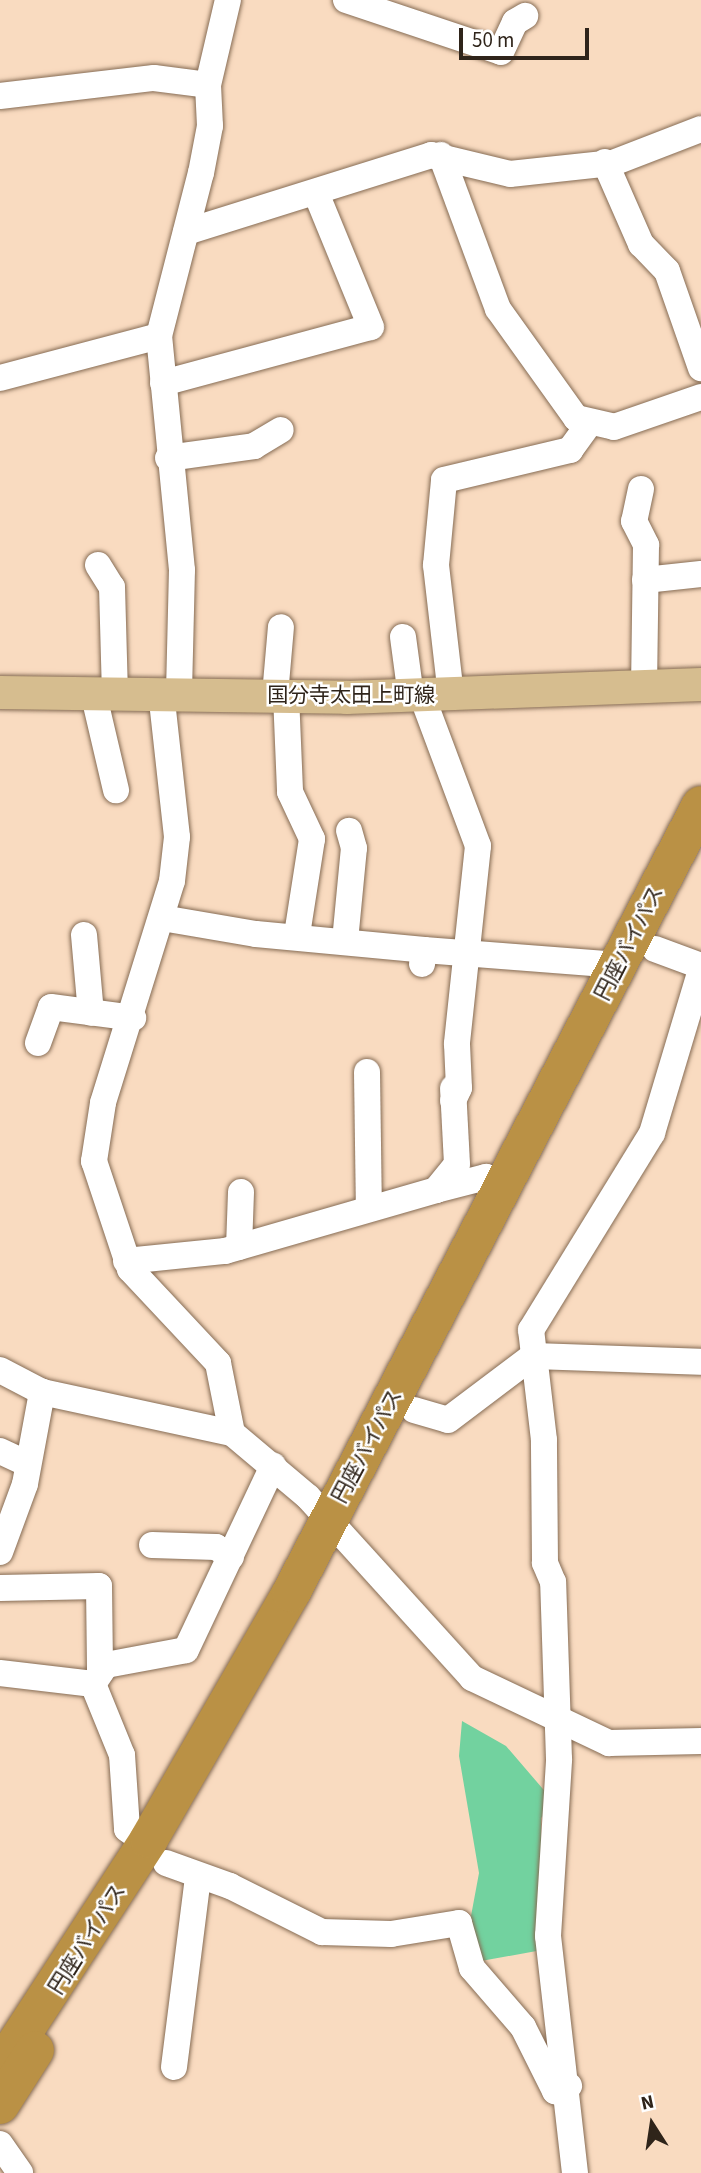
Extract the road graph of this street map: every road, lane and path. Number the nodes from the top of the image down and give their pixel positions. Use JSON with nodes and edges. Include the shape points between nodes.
{"nodes":[{"id":1,"x":228,"y":0,"type":"edge"},
{"id":2,"x":346,"y":0,"type":"edge"},
{"id":3,"x":525,"y":16,"type":"dead end"},
{"id":4,"x":208,"y":85,"type":"junction"},
{"id":5,"x":0,"y":96,"type":"edge"},
{"id":6,"x":701,"y":129,"type":"edge"},
{"id":7,"x":441,"y":156,"type":"junction"},
{"id":8,"x":605,"y":162,"type":"junction"},
{"id":9,"x":316,"y":193,"type":"junction"},
{"id":10,"x":186,"y":232,"type":"junction"},
{"id":11,"x":159,"y":336,"type":"junction"},
{"id":12,"x":701,"y":368,"type":"edge"},
{"id":13,"x":0,"y":378,"type":"edge"},
{"id":14,"x":163,"y":383,"type":"junction"},
{"id":15,"x":701,"y":397,"type":"edge"},
{"id":16,"x":589,"y":424,"type":"junction"},
{"id":17,"x":281,"y":430,"type":"dead end"},
{"id":18,"x":168,"y":458,"type":"junction"},
{"id":19,"x":641,"y":489,"type":"dead end"},
{"id":20,"x":98,"y":565,"type":"dead end"},
{"id":21,"x":701,"y":574,"type":"edge"},
{"id":22,"x":645,"y":580,"type":"junction"},
{"id":23,"x":281,"y":627,"type":"dead end"},
{"id":24,"x":403,"y":637,"type":"dead end"},
{"id":25,"x":701,"y":684,"type":"edge"},
{"id":26,"x":644,"y":686,"type":"junction"},
{"id":27,"x":0,"y":692,"type":"edge"},
{"id":28,"x":104,"y":692,"type":"junction"},
{"id":29,"x":170,"y":692,"type":"junction"},
{"id":30,"x":281,"y":695,"type":"junction"},
{"id":31,"x":428,"y":696,"type":"junction"},
{"id":32,"x":116,"y":790,"type":"dead end"},
{"id":33,"x":701,"y":805,"type":"edge"},
{"id":34,"x":349,"y":831,"type":"dead end"},
{"id":35,"x":701,"y":862,"type":"edge"},
{"id":36,"x":162,"y":918,"type":"junction"},
{"id":37,"x":297,"y":936,"type":"junction"},
{"id":38,"x":345,"y":941,"type":"junction"},
{"id":39,"x":91,"y":942,"type":"dead end"},
{"id":40,"x":655,"y":949,"type":"junction"},
{"id":41,"x":467,"y":958,"type":"junction"},
{"id":42,"x":618,"y":965,"type":"junction"},
{"id":43,"x":701,"y":968,"type":"edge"},
{"id":44,"x":91,"y":1013,"type":"junction"},
{"id":45,"x":133,"y":1018,"type":"junction"},
{"id":46,"x":38,"y":1042,"type":"dead end"},
{"id":47,"x":367,"y":1072,"type":"dead end"},
{"id":48,"x":503,"y":1185,"type":"junction"},
{"id":49,"x":436,"y":1190,"type":"junction"},
{"id":50,"x":241,"y":1192,"type":"dead end"},
{"id":51,"x":369,"y":1207,"type":"junction"},
{"id":52,"x":239,"y":1247,"type":"junction"},
{"id":53,"x":126,"y":1261,"type":"junction"},
{"id":54,"x":533,"y":1356,"type":"junction"},
{"id":55,"x":701,"y":1362,"type":"edge"},
{"id":56,"x":0,"y":1370,"type":"edge"},
{"id":57,"x":42,"y":1392,"type":"junction"},
{"id":58,"x":414,"y":1410,"type":"junction"},
{"id":59,"x":232,"y":1433,"type":"junction"},
{"id":60,"x":0,"y":1451,"type":"edge"},
{"id":61,"x":26,"y":1463,"type":"junction"},
{"id":62,"x":273,"y":1466,"type":"junction"},
{"id":63,"x":337,"y":1530,"type":"junction"},
{"id":64,"x":152,"y":1545,"type":"dead end"},
{"id":65,"x":0,"y":1552,"type":"edge"},
{"id":66,"x":231,"y":1558,"type":"junction"},
{"id":67,"x":0,"y":1588,"type":"edge"},
{"id":68,"x":0,"y":1673,"type":"edge"},
{"id":69,"x":96,"y":1678,"type":"junction"},
{"id":70,"x":558,"y":1718,"type":"junction"},
{"id":71,"x":701,"y":1741,"type":"edge"},
{"id":72,"x":170,"y":1862,"type":"junction"},
{"id":73,"x":174,"y":2067,"type":"dead end"},
{"id":74,"x":0,"y":2068,"type":"edge"},
{"id":75,"x":569,"y":2086,"type":"junction"},
{"id":76,"x":0,"y":2105,"type":"edge"},
{"id":77,"x":0,"y":2144,"type":"edge"},
{"id":78,"x":20,"y":2173,"type":"edge"},
{"id":79,"x":575,"y":2173,"type":"edge"}],
"edges":[{"from":1,"to":4,"type":"street"},
{"from":2,"to":3,"type":"street","via":[[501,52]]},
{"from":4,"to":5,"type":"street","via":[[154,78]]},
{"from":4,"to":10,"type":"street","via":[[210,126]]},
{"from":6,"to":8,"type":"street"},
{"from":7,"to":8,"type":"street","via":[[510,174]]},
{"from":7,"to":9,"type":"street"},
{"from":7,"to":16,"type":"street","via":[[498,309],[576,418]]},
{"from":8,"to":12,"type":"street","via":[[641,244],[667,271]]},
{"from":9,"to":10,"type":"street"},
{"from":9,"to":14,"type":"street","via":[[371,327]]},
{"from":10,"to":11,"type":"street"},
{"from":11,"to":13,"type":"street"},
{"from":11,"to":14,"type":"street"},
{"from":14,"to":18,"type":"street"},
{"from":15,"to":16,"type":"street","via":[[614,427]]},
{"from":16,"to":31,"type":"street","via":[[570,450],[444,480]]},
{"from":17,"to":18,"type":"street","via":[[254,446]]},
{"from":18,"to":29,"type":"street","via":[[182,570]]},
{"from":19,"to":22,"type":"street","via":[[634,521],[646,544]]},
{"from":20,"to":28,"type":"street","via":[[112,587]]},
{"from":21,"to":22,"type":"street"},
{"from":22,"to":26,"type":"street"},
{"from":23,"to":30,"type":"street"},
{"from":24,"to":31,"type":"street"},
{"from":25,"to":26,"type":"main road","name":"国分寺太田上町線"},
{"from":26,"to":31,"type":"main road","name":"国分寺太田上町線"},
{"from":27,"to":28,"type":"main road","name":"国分寺太田上町線"},
{"from":28,"to":29,"type":"main road","name":"国分寺太田上町線"},
{"from":28,"to":32,"type":"street"},
{"from":29,"to":30,"type":"main road","name":"国分寺太田上町線"},
{"from":29,"to":36,"type":"street","via":[[177,837]]},
{"from":30,"to":31,"type":"main road","name":"国分寺太田上町線"},
{"from":30,"to":37,"type":"street","via":[[290,792],[312,839]]},
{"from":31,"to":41,"type":"street","via":[[476,832]]},
{"from":33,"to":42,"type":"highway","name":"円座バイパス"},
{"from":34,"to":38,"type":"street","via":[[355,848]]},
{"from":35,"to":40,"type":"highway","name":"円座バイパス"},
{"from":36,"to":37,"type":"street"},
{"from":36,"to":45,"type":"street"},
{"from":37,"to":38,"type":"street"},
{"from":38,"to":41,"type":"street","via":[[423,957]]},
{"from":39,"to":44,"type":"street"},
{"from":40,"to":43,"type":"street"},
{"from":40,"to":58,"type":"highway","name":"円座バイパス"},
{"from":41,"to":42,"type":"street"},
{"from":41,"to":49,"type":"street","via":[[457,1044],[459,1088],[453,1094],[457,1164]]},
{"from":42,"to":48,"type":"highway","name":"円座バイパス"},
{"from":43,"to":54,"type":"street","via":[[652,1133],[534,1317]]},
{"from":44,"to":45,"type":"street"},
{"from":44,"to":46,"type":"street","via":[[51,1007]]},
{"from":45,"to":53,"type":"street","via":[[103,1103],[94,1161]]},
{"from":47,"to":51,"type":"street"},
{"from":48,"to":49,"type":"street","via":[[486,1177]]},
{"from":48,"to":63,"type":"highway","name":"円座バイパス"},
{"from":49,"to":51,"type":"street"},
{"from":50,"to":52,"type":"street"},
{"from":51,"to":52,"type":"street"},
{"from":52,"to":53,"type":"street"},
{"from":53,"to":59,"type":"street","via":[[218,1363]]},
{"from":54,"to":55,"type":"street"},
{"from":54,"to":58,"type":"street","via":[[447,1420]]},
{"from":54,"to":70,"type":"street","via":[[544,1440],[545,1563],[554,1582]]},
{"from":56,"to":57,"type":"street"},
{"from":57,"to":59,"type":"street"},
{"from":57,"to":61,"type":"street"},
{"from":58,"to":63,"type":"highway","name":"円座バイパス"},
{"from":59,"to":62,"type":"street"},
{"from":60,"to":61,"type":"street"},
{"from":61,"to":65,"type":"street"},
{"from":62,"to":63,"type":"street"},
{"from":62,"to":66,"type":"street"},
{"from":63,"to":70,"type":"street","via":[[472,1678]]},
{"from":63,"to":72,"type":"highway","name":"円座バイパス"},
{"from":64,"to":66,"type":"street","via":[[216,1547]]},
{"from":66,"to":69,"type":"street","via":[[186,1650],[106,1665]]},
{"from":67,"to":69,"type":"street","via":[[99,1586]]},
{"from":68,"to":69,"type":"street"},
{"from":69,"to":72,"type":"street","via":[[122,1755],[127,1829]]},
{"from":70,"to":71,"type":"street","via":[[609,1743]]},
{"from":70,"to":75,"type":"street","via":[[560,1810],[548,1936]]},
{"from":72,"to":73,"type":"street"},
{"from":72,"to":74,"type":"highway","name":"円座バイパス"},
{"from":72,"to":75,"type":"street","via":[[322,1932],[391,1934],[459,1923],[472,1968],[523,2027],[555,2091]]},
{"from":72,"to":76,"type":"highway","name":"円座バイパス"},
{"from":75,"to":79,"type":"street"},
{"from":77,"to":78,"type":"street"}]}
